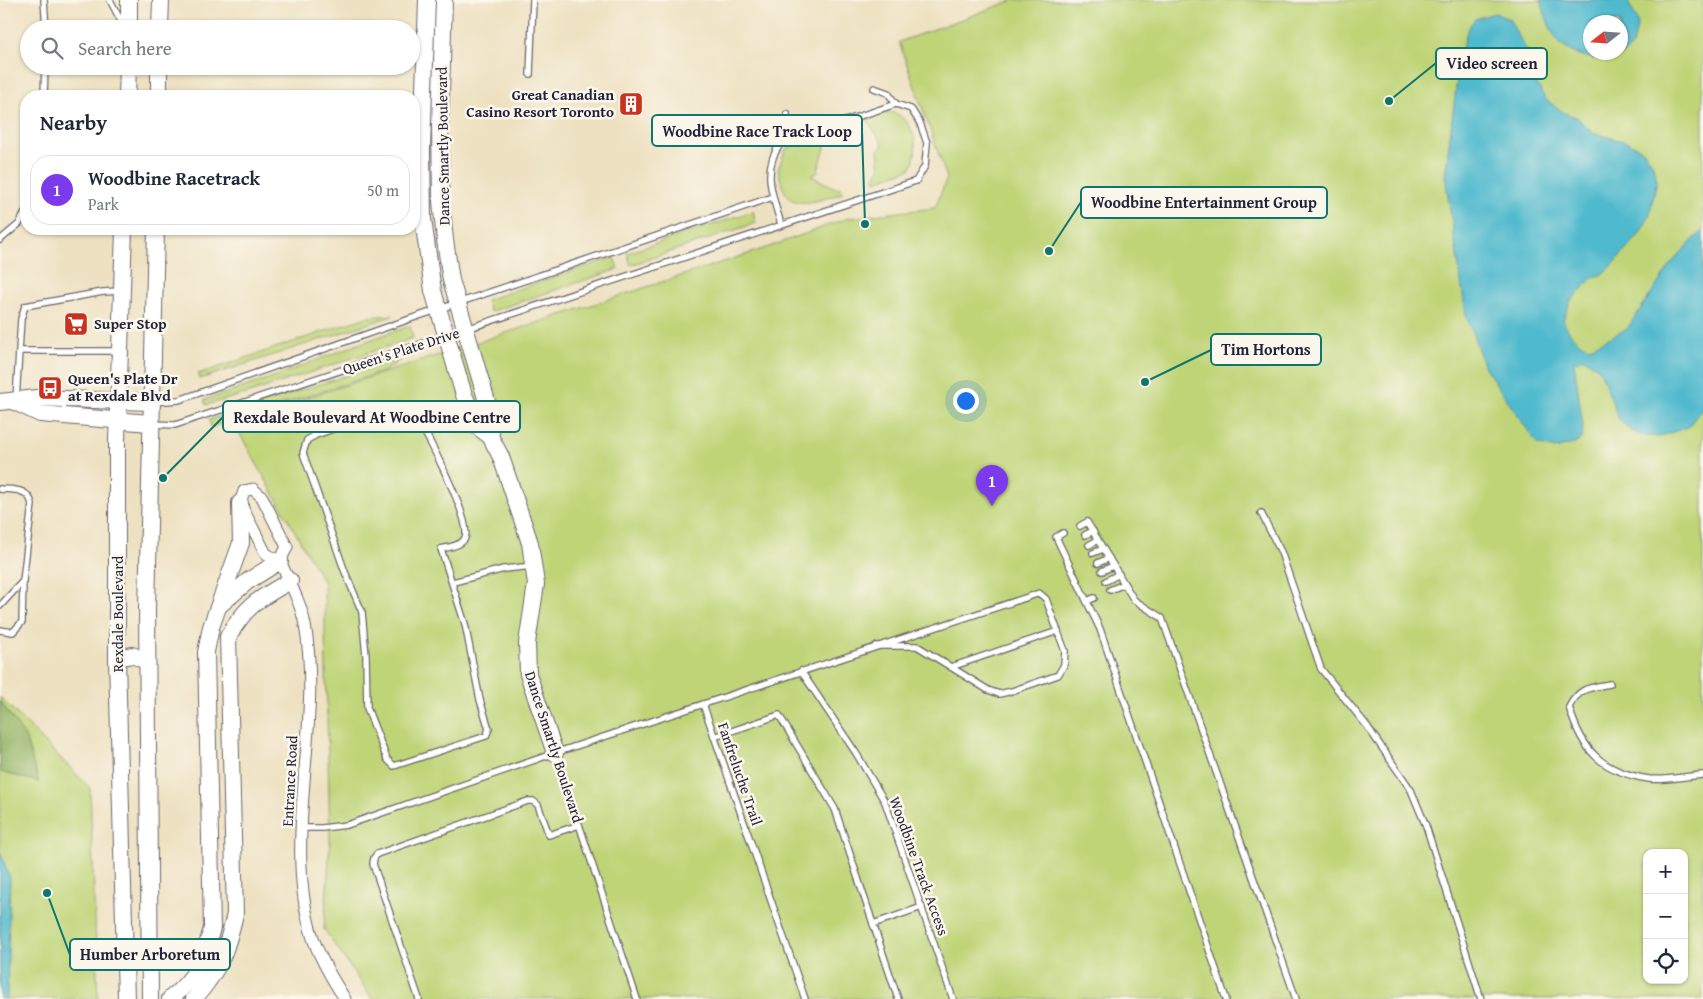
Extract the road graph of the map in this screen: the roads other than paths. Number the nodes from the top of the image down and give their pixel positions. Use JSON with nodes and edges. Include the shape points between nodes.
{"nodes":[{"id":1,"x":44,"y":0,"type":"edge"},
{"id":2,"x":110,"y":0,"type":"edge"},
{"id":3,"x":129,"y":0,"type":"edge"},
{"id":4,"x":161,"y":0,"type":"edge"},
{"id":5,"x":426,"y":0,"type":"edge"},
{"id":6,"x":444,"y":0,"type":"edge"},
{"id":7,"x":533,"y":0,"type":"edge"},
{"id":8,"x":45,"y":20,"type":"edge"},
{"id":9,"x":120,"y":20,"type":"edge"},
{"id":10,"x":129,"y":20,"type":"edge"},
{"id":11,"x":160,"y":20,"type":"edge"},
{"id":12,"x":530,"y":74,"type":"dead end"},
{"id":13,"x":45,"y":75,"type":"edge"},
{"id":14,"x":128,"y":75,"type":"edge"},
{"id":15,"x":159,"y":75,"type":"edge"},
{"id":16,"x":874,"y":88,"type":"dead end"},
{"id":17,"x":44,"y":90,"type":"edge"},
{"id":18,"x":128,"y":90,"type":"edge"},
{"id":19,"x":159,"y":90,"type":"edge"},
{"id":20,"x":896,"y":104,"type":"junction"},
{"id":21,"x":787,"y":114,"type":"dead end"},
{"id":22,"x":782,"y":142,"type":"junction"},
{"id":23,"x":773,"y":198,"type":"junction"},
{"id":24,"x":20,"y":222,"type":"edge"},
{"id":25,"x":781,"y":224,"type":"junction"},
{"id":26,"x":124,"y":235,"type":"edge"},
{"id":27,"x":156,"y":235,"type":"edge"},
{"id":28,"x":0,"y":240,"type":"edge"},
{"id":29,"x":123,"y":291,"type":"junction"},
{"id":30,"x":458,"y":303,"type":"junction"},
{"id":31,"x":439,"y":309,"type":"junction"},
{"id":32,"x":466,"y":330,"type":"junction"},
{"id":33,"x":447,"y":337,"type":"junction"},
{"id":34,"x":20,"y":351,"type":"junction"},
{"id":35,"x":120,"y":351,"type":"junction"},
{"id":36,"x":119,"y":401,"type":"junction"},
{"id":37,"x":8,"y":402,"type":"edge"},
{"id":38,"x":151,"y":402,"type":"junction"},
{"id":39,"x":118,"y":421,"type":"junction"},
{"id":40,"x":150,"y":423,"type":"junction"},
{"id":41,"x":490,"y":436,"type":"junction"},
{"id":42,"x":0,"y":489,"type":"edge"},
{"id":43,"x":240,"y":503,"type":"junction"},
{"id":44,"x":1260,"y":513,"type":"dead end"},
{"id":45,"x":1080,"y":526,"type":"dead end"},
{"id":46,"x":1093,"y":531,"type":"junction"},
{"id":47,"x":1063,"y":533,"type":"dead end"},
{"id":48,"x":1085,"y":535,"type":"dead end"},
{"id":49,"x":1098,"y":540,"type":"junction"},
{"id":50,"x":1068,"y":543,"type":"dead end"},
{"id":51,"x":1089,"y":545,"type":"dead end"},
{"id":52,"x":1061,"y":546,"type":"junction"},
{"id":53,"x":1103,"y":549,"type":"junction"},
{"id":54,"x":1072,"y":553,"type":"dead end"},
{"id":55,"x":1093,"y":553,"type":"dead end"},
{"id":56,"x":1065,"y":556,"type":"junction"},
{"id":57,"x":1109,"y":558,"type":"junction"},
{"id":58,"x":280,"y":561,"type":"junction"},
{"id":59,"x":1076,"y":561,"type":"dead end"},
{"id":60,"x":1098,"y":563,"type":"dead end"},
{"id":61,"x":1069,"y":564,"type":"junction"},
{"id":62,"x":535,"y":566,"type":"junction"},
{"id":63,"x":1113,"y":566,"type":"junction"},
{"id":64,"x":1081,"y":571,"type":"dead end"},
{"id":65,"x":1102,"y":571,"type":"dead end"},
{"id":66,"x":1074,"y":574,"type":"junction"},
{"id":67,"x":1119,"y":574,"type":"junction"},
{"id":68,"x":1085,"y":579,"type":"dead end"},
{"id":69,"x":23,"y":581,"type":"junction"},
{"id":70,"x":290,"y":581,"type":"junction"},
{"id":71,"x":1106,"y":581,"type":"dead end"},
{"id":72,"x":453,"y":582,"type":"junction"},
{"id":73,"x":1078,"y":582,"type":"junction"},
{"id":74,"x":1124,"y":584,"type":"junction"},
{"id":75,"x":1090,"y":589,"type":"dead end"},
{"id":76,"x":1110,"y":590,"type":"dead end"},
{"id":77,"x":1082,"y":592,"type":"junction"},
{"id":78,"x":1094,"y":598,"type":"dead end"},
{"id":79,"x":1087,"y":602,"type":"junction"},
{"id":80,"x":221,"y":604,"type":"junction"},
{"id":81,"x":0,"y":606,"type":"edge"},
{"id":82,"x":0,"y":630,"type":"edge"},
{"id":83,"x":1058,"y":631,"type":"junction"},
{"id":84,"x":876,"y":646,"type":"junction"},
{"id":85,"x":118,"y":658,"type":"junction"},
{"id":86,"x":147,"y":661,"type":"junction"},
{"id":87,"x":951,"y":667,"type":"junction"},
{"id":88,"x":801,"y":671,"type":"junction"},
{"id":89,"x":1610,"y":684,"type":"dead end"},
{"id":90,"x":703,"y":704,"type":"junction"},
{"id":91,"x":714,"y":737,"type":"junction"},
{"id":92,"x":555,"y":753,"type":"junction"},
{"id":93,"x":1703,"y":775,"type":"edge"},
{"id":94,"x":579,"y":825,"type":"junction"},
{"id":95,"x":302,"y":828,"type":"junction"},
{"id":96,"x":922,"y":907,"type":"junction"},
{"id":97,"x":873,"y":924,"type":"junction"},
{"id":98,"x":150,"y":994,"type":"edge"},
{"id":99,"x":126,"y":999,"type":"edge"},
{"id":100,"x":170,"y":999,"type":"edge"},
{"id":101,"x":194,"y":999,"type":"edge"},
{"id":102,"x":345,"y":999,"type":"edge"},
{"id":103,"x":419,"y":999,"type":"edge"},
{"id":104,"x":637,"y":999,"type":"edge"},
{"id":105,"x":805,"y":999,"type":"edge"},
{"id":106,"x":898,"y":999,"type":"edge"},
{"id":107,"x":953,"y":999,"type":"edge"},
{"id":108,"x":1226,"y":999,"type":"edge"},
{"id":109,"x":1296,"y":999,"type":"edge"},
{"id":110,"x":1481,"y":999,"type":"edge"}],
"edges":[{"from":1,"to":8,"type":"lane"},
{"from":2,"to":9,"type":"lane"},
{"from":3,"to":10,"type":"main road"},
{"from":4,"to":11,"type":"main road"},
{"from":5,"to":31,"type":"main road","name":"Dance Smartly Boulevard","via":[[422,150],[424,219],[433,290]]},
{"from":6,"to":30,"type":"main road","name":"Dance Smartly Boulevard","via":[[441,201],[450,276]]},
{"from":7,"to":12,"type":"lane"},
{"from":13,"to":17,"type":"lane"},
{"from":14,"to":18,"type":"main road"},
{"from":15,"to":19,"type":"main road"},
{"from":16,"to":20,"type":"lane","name":"Queen's Plate Drive","via":[[888,92]]},
{"from":20,"to":22,"type":"lane"},
{"from":20,"to":25,"type":"lane","name":"Queen's Plate Drive","via":[[911,109],[927,143],[925,166],[916,181]]},
{"from":21,"to":22,"type":"lane"},
{"from":22,"to":23,"type":"lane","via":[[769,166]]},
{"from":23,"to":25,"type":"lane"},
{"from":23,"to":30,"type":"lane","name":"Queen's Plate Drive"},
{"from":24,"to":28,"type":"lane"},
{"from":25,"to":32,"type":"lane","name":"Queen's Plate Drive"},
{"from":26,"to":29,"type":"main road","name":"Rexdale Boulevard"},
{"from":27,"to":38,"type":"main road","name":"Rexdale Boulevard"},
{"from":29,"to":34,"type":"lane","via":[[25,306]]},
{"from":29,"to":35,"type":"main road","name":"Rexdale Boulevard"},
{"from":30,"to":31,"type":"lane","name":"Queen's Plate Drive"},
{"from":30,"to":32,"type":"main road","name":"Dance Smartly Boulevard"},
{"from":31,"to":33,"type":"main road","name":"Dance Smartly Boulevard"},
{"from":31,"to":38,"type":"lane","name":"Queen's Plate Drive","via":[[179,400]]},
{"from":32,"to":33,"type":"lane","name":"Queen's Plate Drive"},
{"from":32,"to":41,"type":"main road","name":"Dance Smartly Boulevard","via":[[493,422]]},
{"from":33,"to":40,"type":"lane","name":"Queen's Plate Drive","via":[[175,425]]},
{"from":33,"to":41,"type":"main road","name":"Dance Smartly Boulevard","via":[[464,395],[478,427]]},
{"from":34,"to":35,"type":"lane"},
{"from":34,"to":37,"type":"lane"},
{"from":35,"to":36,"type":"main road","name":"Rexdale Boulevard"},
{"from":36,"to":37,"type":"main road","name":"Queen's Plate Drive","via":[[37,398]]},
{"from":36,"to":38,"type":"main road","name":"Queen's Plate Drive"},
{"from":36,"to":39,"type":"main road","name":"Rexdale Boulevard"},
{"from":37,"to":39,"type":"main road","name":"Queen's Plate Drive","via":[[40,414]]},
{"from":38,"to":40,"type":"main road","name":"Rexdale Boulevard"},
{"from":39,"to":40,"type":"main road","name":"Queen's Plate Drive"},
{"from":39,"to":85,"type":"main road","name":"Rexdale Boulevard"},
{"from":40,"to":86,"type":"main road","name":"Rexdale Boulevard"},
{"from":41,"to":62,"type":"main road","name":"Dance Smartly Boulevard","via":[[508,475]]},
{"from":42,"to":69,"type":"lane","via":[[19,490],[31,500]]},
{"from":43,"to":58,"type":"street","name":"Entrance Road","via":[[266,554]]},
{"from":43,"to":58,"type":"street","via":[[240,496],[248,489],[262,497],[286,547]]},
{"from":43,"to":80,"type":"main road","via":[[241,543]]},
{"from":44,"to":110,"type":"lane","via":[[1281,552],[1321,669],[1367,726],[1411,790],[1426,826]]},
{"from":45,"to":46,"type":"lane","via":[[1087,522]]},
{"from":46,"to":48,"type":"lane"},
{"from":46,"to":49,"type":"lane"},
{"from":47,"to":52,"type":"lane","via":[[1056,537]]},
{"from":49,"to":51,"type":"lane"},
{"from":49,"to":53,"type":"lane"},
{"from":50,"to":52,"type":"lane"},
{"from":52,"to":56,"type":"lane"},
{"from":53,"to":55,"type":"lane"},
{"from":53,"to":57,"type":"lane"},
{"from":54,"to":56,"type":"lane"},
{"from":56,"to":61,"type":"lane"},
{"from":57,"to":60,"type":"lane"},
{"from":57,"to":63,"type":"lane"},
{"from":58,"to":70,"type":"street","name":"Entrance Road"},
{"from":58,"to":80,"type":"main road","via":[[248,581]]},
{"from":59,"to":61,"type":"lane"},
{"from":61,"to":66,"type":"lane"},
{"from":62,"to":72,"type":"lane","via":[[504,569]]},
{"from":62,"to":92,"type":"main road","name":"Dance Smartly Boulevard","via":[[536,584],[527,643],[528,674]]},
{"from":63,"to":65,"type":"lane"},
{"from":63,"to":67,"type":"lane"},
{"from":64,"to":66,"type":"lane"},
{"from":66,"to":73,"type":"lane"},
{"from":67,"to":71,"type":"lane"},
{"from":67,"to":74,"type":"lane"},
{"from":68,"to":73,"type":"lane"},
{"from":69,"to":81,"type":"lane"},
{"from":69,"to":82,"type":"lane","via":[[21,624],[13,632]]},
{"from":70,"to":95,"type":"street","name":"Entrance Road","via":[[305,624],[310,690]]},
{"from":70,"to":101,"type":"main road","via":[[254,601],[228,637],[235,914],[227,946],[214,975]]},
{"from":72,"to":72,"type":"lane","via":[[488,733],[394,766],[387,759],[366,708],[362,612],[305,462],[303,454],[307,440],[398,406],[412,409],[449,480],[466,532],[462,542],[441,549]]},
{"from":73,"to":77,"type":"lane"},
{"from":74,"to":76,"type":"lane"},
{"from":74,"to":109,"type":"lane","via":[[1134,600],[1162,618]]},
{"from":75,"to":77,"type":"lane"},
{"from":77,"to":79,"type":"lane"},
{"from":78,"to":79,"type":"lane"},
{"from":79,"to":108,"type":"lane","via":[[1100,629]]},
{"from":80,"to":100,"type":"main road","via":[[211,627],[206,652],[212,928],[204,959],[186,986]]},
{"from":83,"to":84,"type":"lane","via":[[1046,599],[1039,593]]},
{"from":83,"to":87,"type":"lane"},
{"from":83,"to":87,"type":"lane","via":[[1065,650],[1064,665],[1058,675],[1012,691],[999,694],[988,690]]},
{"from":84,"to":87,"type":"lane","via":[[917,646]]},
{"from":84,"to":88,"type":"lane"},
{"from":85,"to":86,"type":"main road","via":[[132,655]]},
{"from":85,"to":99,"type":"main road","name":"Rexdale Boulevard"},
{"from":86,"to":98,"type":"main road","name":"Rexdale Boulevard"},
{"from":88,"to":90,"type":"lane"},
{"from":88,"to":96,"type":"lane","name":"Woodbine Track Access","via":[[856,753],[884,802]]},
{"from":89,"to":93,"type":"lane","via":[[1580,691],[1569,707],[1575,728],[1591,754],[1618,771],[1650,779]]},
{"from":90,"to":91,"type":"lane","name":"Fanfreluche Trail"},
{"from":90,"to":92,"type":"lane"},
{"from":91,"to":97,"type":"lane","via":[[779,715],[835,809]]},
{"from":91,"to":105,"type":"lane","name":"Fanfreluche Trail"},
{"from":92,"to":94,"type":"lane","name":"Dance Smartly Boulevard"},
{"from":92,"to":95,"type":"lane","via":[[347,825]]},
{"from":94,"to":103,"type":"lane","via":[[549,835],[538,805],[528,801],[374,858],[373,864]]},
{"from":94,"to":104,"type":"lane","name":"Dance Smartly Boulevard"},
{"from":95,"to":102,"type":"street","name":"Entrance Road","via":[[302,888],[312,936]]},
{"from":96,"to":97,"type":"lane"},
{"from":96,"to":107,"type":"lane","name":"Woodbine Track Access"},
{"from":97,"to":106,"type":"lane"}]}
